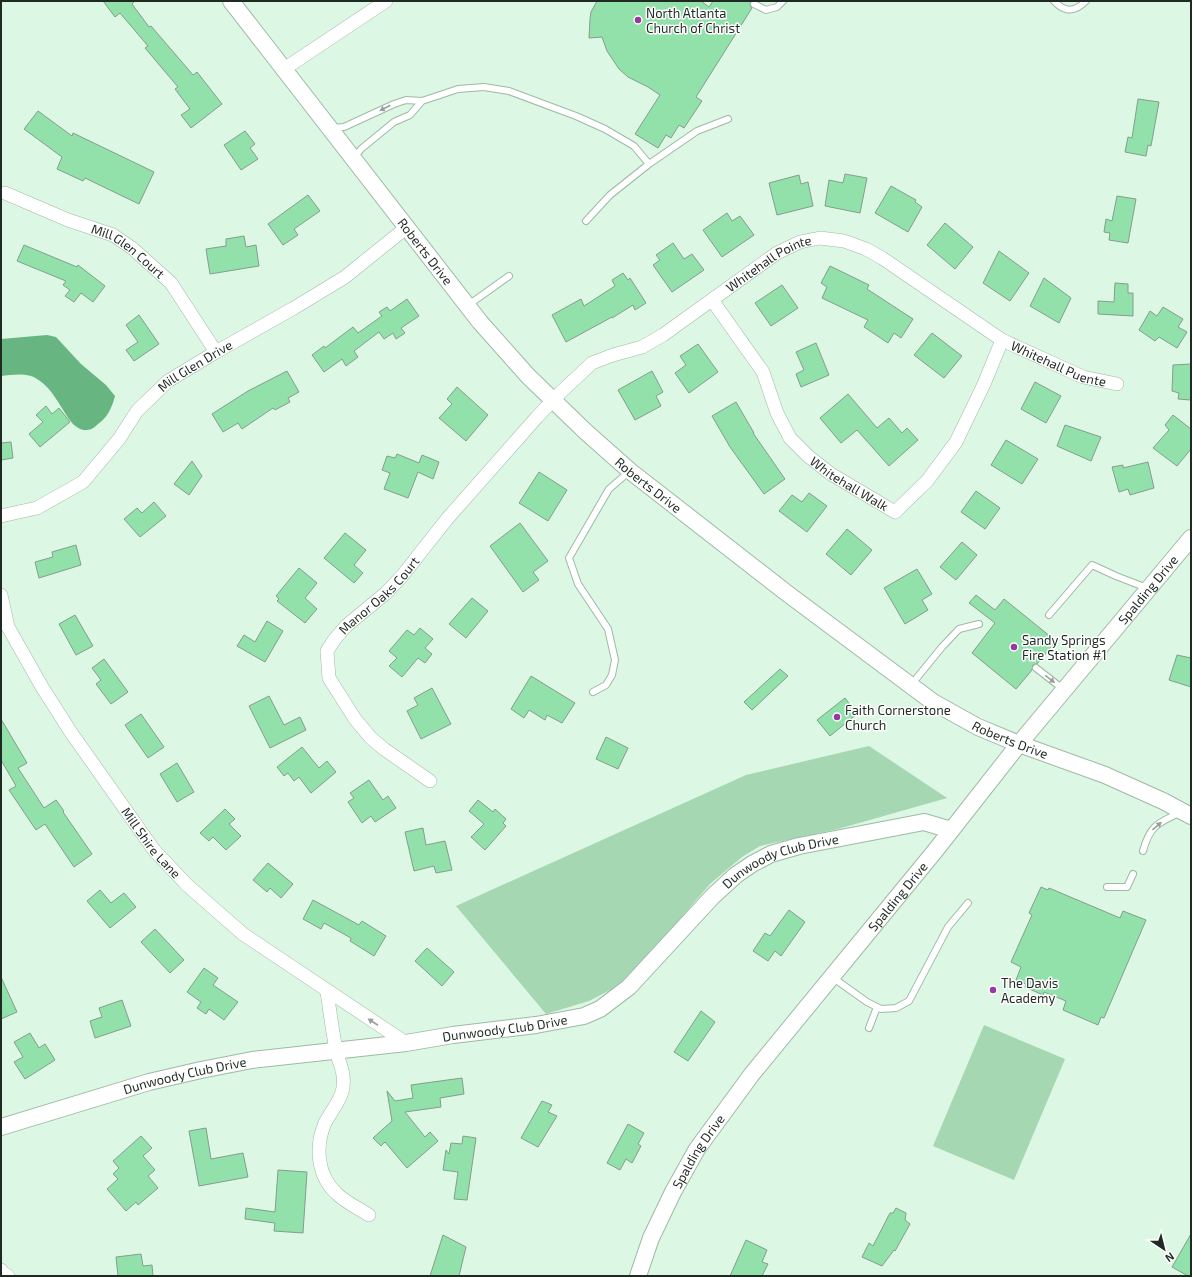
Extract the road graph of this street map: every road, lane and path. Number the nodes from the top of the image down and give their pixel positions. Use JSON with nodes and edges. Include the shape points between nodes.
{"nodes":[{"id":1,"x":231,"y":1,"type":"edge"},
{"id":2,"x":386,"y":1,"type":"edge"},
{"id":3,"x":782,"y":1,"type":"edge"},
{"id":4,"x":1054,"y":1,"type":"edge"},
{"id":5,"x":1086,"y":1,"type":"edge"},
{"id":6,"x":754,"y":4,"type":"dead end"},
{"id":7,"x":284,"y":69,"type":"junction"},
{"id":8,"x":422,"y":102,"type":"junction"},
{"id":9,"x":728,"y":119,"type":"dead end"},
{"id":10,"x":330,"y":128,"type":"junction"},
{"id":11,"x":354,"y":158,"type":"junction"},
{"id":12,"x":650,"y":164,"type":"junction"},
{"id":13,"x":5,"y":193,"type":"dead end"},
{"id":14,"x":586,"y":221,"type":"dead end"},
{"id":15,"x":407,"y":227,"type":"junction"},
{"id":16,"x":509,"y":276,"type":"dead end"},
{"id":17,"x":712,"y":300,"type":"junction"},
{"id":18,"x":467,"y":306,"type":"junction"},
{"id":19,"x":1002,"y":340,"type":"junction"},
{"id":20,"x":216,"y":352,"type":"junction"},
{"id":21,"x":1117,"y":384,"type":"dead end"},
{"id":22,"x":549,"y":405,"type":"junction"},
{"id":23,"x":630,"y":471,"type":"junction"},
{"id":24,"x":1,"y":516,"type":"edge"},
{"id":25,"x":1191,"y":538,"type":"edge"},
{"id":26,"x":1149,"y":589,"type":"junction"},
{"id":27,"x":1,"y":595,"type":"edge"},
{"id":28,"x":1049,"y":615,"type":"dead end"},
{"id":29,"x":979,"y":624,"type":"dead end"},
{"id":30,"x":1036,"y":668,"type":"dead end"},
{"id":31,"x":911,"y":686,"type":"junction"},
{"id":32,"x":1064,"y":690,"type":"junction"},
{"id":33,"x":593,"y":692,"type":"dead end"},
{"id":34,"x":1019,"y":744,"type":"junction"},
{"id":35,"x":430,"y":782,"type":"dead end"},
{"id":36,"x":1187,"y":814,"type":"edge"},
{"id":37,"x":951,"y":830,"type":"junction"},
{"id":38,"x":1143,"y":851,"type":"dead end"},
{"id":39,"x":1133,"y":874,"type":"dead end"},
{"id":40,"x":1107,"y":887,"type":"dead end"},
{"id":41,"x":968,"y":903,"type":"dead end"},
{"id":42,"x":832,"y":977,"type":"junction"},
{"id":43,"x":328,"y":992,"type":"junction"},
{"id":44,"x":877,"y":1007,"type":"junction"},
{"id":45,"x":869,"y":1028,"type":"dead end"},
{"id":46,"x":406,"y":1043,"type":"junction"},
{"id":47,"x":336,"y":1051,"type":"junction"},
{"id":48,"x":1,"y":1127,"type":"edge"},
{"id":49,"x":369,"y":1215,"type":"dead end"},
{"id":50,"x":1,"y":1270,"type":"edge"},
{"id":51,"x":8,"y":1276,"type":"edge"},
{"id":52,"x":638,"y":1276,"type":"edge"}],
"edges":[{"from":1,"to":7,"type":"street","name":"Roberts Drive"},
{"from":2,"to":7,"type":"street"},
{"from":3,"to":6,"type":"lane","via":[[777,7],[766,10]]},
{"from":4,"to":5,"type":"lane","via":[[1068,10],[1081,6]]},
{"from":7,"to":10,"type":"street","name":"Roberts Drive"},
{"from":8,"to":10,"type":"lane","one_way":true,"via":[[406,100],[344,127]]},
{"from":8,"to":11,"type":"lane","via":[[410,115],[394,122],[361,149]]},
{"from":8,"to":12,"type":"lane","via":[[458,89],[484,87],[509,91],[604,129],[634,146]]},
{"from":9,"to":12,"type":"lane","via":[[697,131]]},
{"from":10,"to":11,"type":"street","name":"Roberts Drive"},
{"from":11,"to":15,"type":"street","name":"Roberts Drive"},
{"from":12,"to":14,"type":"lane","via":[[610,196]]},
{"from":13,"to":20,"type":"street","name":"Mill Glen Court","via":[[68,220],[113,235],[132,248],[171,283]]},
{"from":15,"to":18,"type":"street","name":"Roberts Drive"},
{"from":15,"to":20,"type":"street","name":"Mill Glen Drive","via":[[345,277]]},
{"from":16,"to":18,"type":"lane"},
{"from":17,"to":19,"type":"street","name":"Whitehall Pointe","via":[[777,253],[800,242],[820,238],[844,241],[882,258]]},
{"from":17,"to":19,"type":"street","name":"Whitehall Walk","via":[[763,372],[777,413],[790,438],[831,474],[895,512],[927,481],[956,442]]},
{"from":17,"to":22,"type":"street","name":"Whitehall Pointe","via":[[642,347],[592,363]]},
{"from":18,"to":22,"type":"street","name":"Roberts Drive","via":[[528,376]]},
{"from":19,"to":21,"type":"street","name":"Whitehall Puente","via":[[1083,377]]},
{"from":20,"to":24,"type":"street","name":"Mill Glen Drive","via":[[168,381],[137,411],[119,439],[83,482],[37,508]]},
{"from":22,"to":23,"type":"street","name":"Roberts Drive","via":[[586,432]]},
{"from":22,"to":35,"type":"street","name":"Manor Oaks Court","via":[[447,519],[402,576],[386,593],[346,626],[327,651],[329,678],[355,719],[384,749]]},
{"from":23,"to":31,"type":"street","name":"Roberts Drive"},
{"from":23,"to":33,"type":"lane","via":[[609,489],[569,558],[578,584],[608,629],[615,660],[612,675],[606,685]]},
{"from":25,"to":26,"type":"street","name":"Spalding Drive"},
{"from":26,"to":28,"type":"lane","via":[[1092,565]]},
{"from":26,"to":32,"type":"street","name":"Spalding Drive"},
{"from":27,"to":43,"type":"street","name":"Mill Shire Lane","via":[[8,627],[42,687],[154,850],[187,885],[243,934]]},
{"from":29,"to":31,"type":"lane","via":[[959,629]]},
{"from":30,"to":32,"type":"lane","one_way":true},
{"from":31,"to":34,"type":"street","name":"Roberts Drive","via":[[957,716]]},
{"from":32,"to":34,"type":"street","name":"Spalding Drive"},
{"from":34,"to":36,"type":"street","name":"Roberts Drive","via":[[1105,775]]},
{"from":34,"to":37,"type":"street","name":"Spalding Drive"},
{"from":38,"to":36,"type":"lane","one_way":true,"via":[[1153,828],[1162,821]]},
{"from":37,"to":42,"type":"street","name":"Spalding Drive"},
{"from":37,"to":46,"type":"street","name":"Dunwoody Club Drive","via":[[924,822],[799,846],[771,854],[736,875],[713,896],[629,987],[600,1009],[584,1016],[536,1025]]},
{"from":39,"to":40,"type":"lane","via":[[1127,887]]},
{"from":41,"to":44,"type":"lane","via":[[948,928],[909,1001],[896,1008]]},
{"from":42,"to":44,"type":"lane"},
{"from":42,"to":52,"type":"street","name":"Spalding Drive","via":[[752,1074],[698,1149],[654,1231]]},
{"from":46,"to":43,"type":"street","name":"Mill Shire Lane","one_way":true},
{"from":43,"to":47,"type":"street"},
{"from":44,"to":45,"type":"lane"},
{"from":46,"to":47,"type":"street","name":"Dunwoody Club Drive"},
{"from":47,"to":48,"type":"street","name":"Dunwoody Club Drive","via":[[252,1060],[201,1070],[149,1082]]},
{"from":47,"to":49,"type":"street","via":[[342,1067],[343,1089],[322,1130],[318,1147],[319,1161],[325,1178],[335,1192]]},
{"from":50,"to":51,"type":"street"}]}
